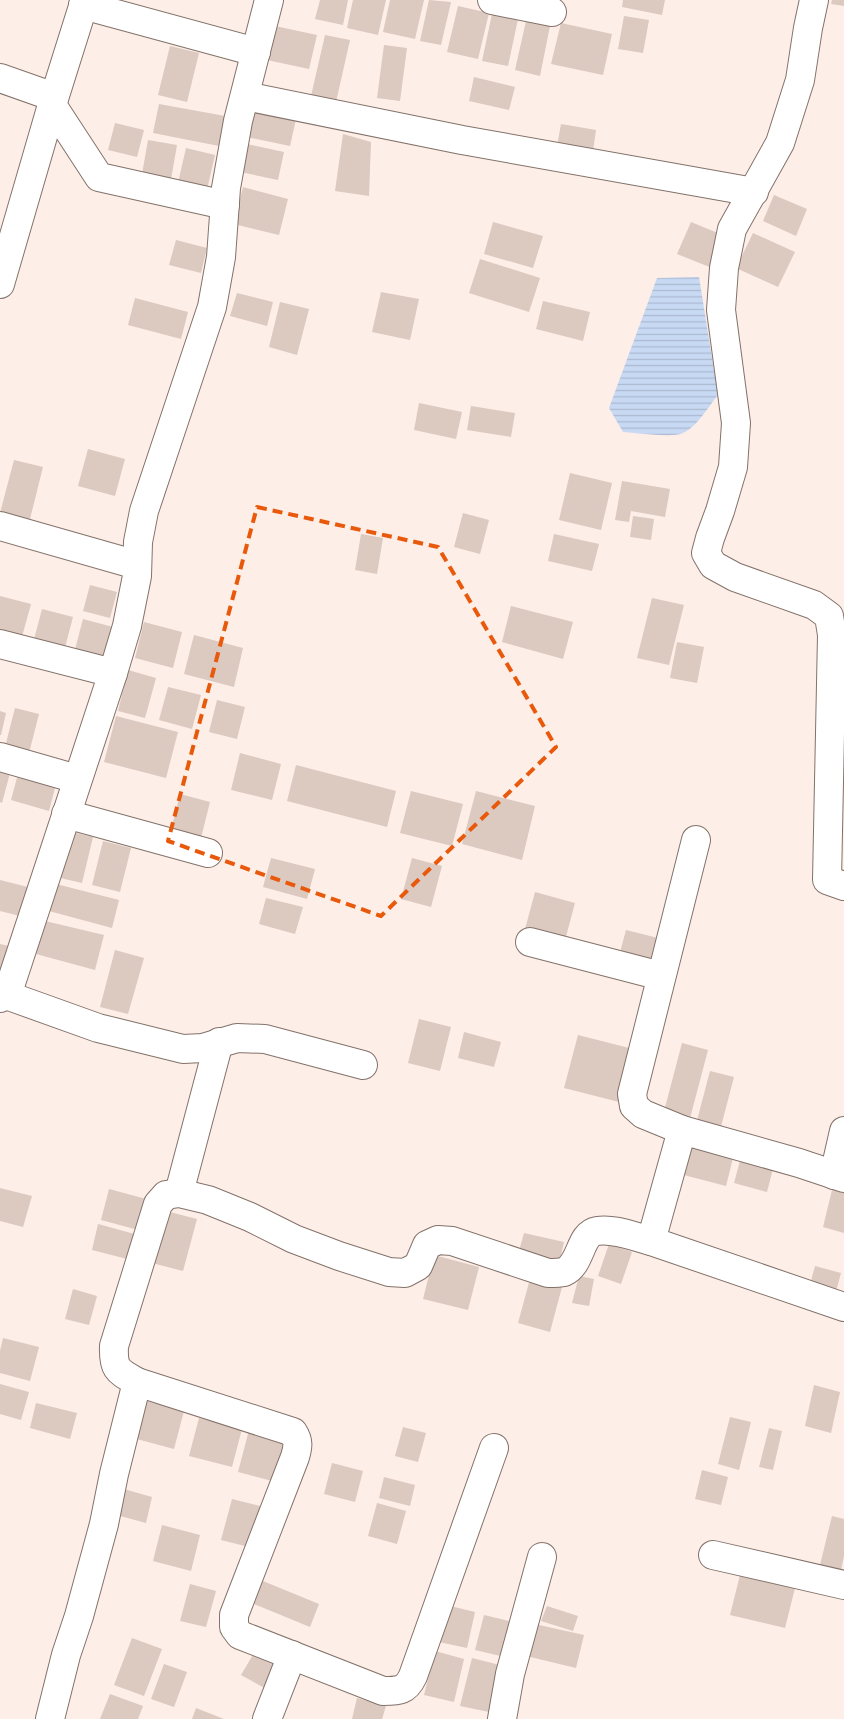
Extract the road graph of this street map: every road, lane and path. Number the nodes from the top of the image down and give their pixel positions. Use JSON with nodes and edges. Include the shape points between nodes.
{"nodes":[{"id":1,"x":269,"y":0,"type":"edge"},
{"id":2,"x":492,"y":0,"type":"edge"},
{"id":3,"x":814,"y":0,"type":"edge"},
{"id":4,"x":84,"y":3,"type":"edge"},
{"id":5,"x":552,"y":12,"type":"dead end"},
{"id":6,"x":256,"y":52,"type":"junction"},
{"id":7,"x":0,"y":78,"type":"edge"},
{"id":8,"x":245,"y":96,"type":"junction"},
{"id":9,"x":53,"y":101,"type":"junction"},
{"id":10,"x":754,"y":192,"type":"junction"},
{"id":11,"x":225,"y":205,"type":"junction"},
{"id":12,"x":0,"y":284,"type":"edge"},
{"id":13,"x":0,"y":526,"type":"edge"},
{"id":14,"x":137,"y":565,"type":"junction"},
{"id":15,"x":814,"y":606,"type":"junction"},
{"id":16,"x":844,"y":610,"type":"edge"},
{"id":17,"x":0,"y":644,"type":"edge"},
{"id":18,"x":113,"y":673,"type":"junction"},
{"id":19,"x":838,"y":676,"type":"edge"},
{"id":20,"x":0,"y":757,"type":"edge"},
{"id":21,"x":77,"y":779,"type":"junction"},
{"id":22,"x":66,"y":814,"type":"junction"},
{"id":23,"x":696,"y":840,"type":"dead end"},
{"id":24,"x":208,"y":853,"type":"dead end"},
{"id":25,"x":844,"y":886,"type":"edge"},
{"id":26,"x":530,"y":942,"type":"dead end"},
{"id":27,"x":661,"y":976,"type":"junction"},
{"id":28,"x":3,"y":996,"type":"edge"},
{"id":29,"x":219,"y":1042,"type":"junction"},
{"id":30,"x":364,"y":1065,"type":"dead end"},
{"id":31,"x":682,"y":1130,"type":"junction"},
{"id":32,"x":844,"y":1131,"type":"edge"},
{"id":33,"x":839,"y":1177,"type":"edge"},
{"id":34,"x":179,"y":1193,"type":"junction"},
{"id":35,"x":651,"y":1241,"type":"junction"},
{"id":36,"x":844,"y":1307,"type":"edge"},
{"id":37,"x":138,"y":1382,"type":"junction"},
{"id":38,"x":494,"y":1448,"type":"dead end"},
{"id":39,"x":713,"y":1555,"type":"dead end"},
{"id":40,"x":542,"y":1557,"type":"dead end"},
{"id":41,"x":844,"y":1585,"type":"edge"},
{"id":42,"x":292,"y":1655,"type":"junction"},
{"id":43,"x":50,"y":1719,"type":"edge"},
{"id":44,"x":267,"y":1719,"type":"edge"},
{"id":45,"x":502,"y":1719,"type":"edge"}],
"edges":[{"from":1,"to":6,"type":"street"},
{"from":2,"to":5,"type":"street"},
{"from":3,"to":10,"type":"street","via":[[800,80],[780,143]]},
{"from":4,"to":6,"type":"street"},
{"from":4,"to":9,"type":"street"},
{"from":6,"to":8,"type":"street"},
{"from":7,"to":9,"type":"street"},
{"from":8,"to":10,"type":"street","via":[[462,140]]},
{"from":8,"to":11,"type":"street"},
{"from":9,"to":11,"type":"street","via":[[99,177]]},
{"from":9,"to":12,"type":"street"},
{"from":10,"to":15,"type":"street","via":[[732,229],[724,268],[721,310],[736,423],[733,466],[706,553],[713,565],[735,576]]},
{"from":11,"to":14,"type":"street","via":[[212,307],[144,511]]},
{"from":13,"to":14,"type":"street"},
{"from":14,"to":18,"type":"street","via":[[127,626]]},
{"from":15,"to":16,"type":"street"},
{"from":15,"to":19,"type":"street","via":[[829,616]]},
{"from":17,"to":18,"type":"street"},
{"from":18,"to":21,"type":"street"},
{"from":19,"to":25,"type":"street","via":[[827,880]]},
{"from":20,"to":21,"type":"street"},
{"from":21,"to":22,"type":"street"},
{"from":22,"to":24,"type":"street"},
{"from":22,"to":28,"type":"street","via":[[9,989]]},
{"from":23,"to":27,"type":"street"},
{"from":26,"to":27,"type":"street"},
{"from":27,"to":31,"type":"street","via":[[632,1094],[634,1106],[643,1114]]},
{"from":28,"to":29,"type":"street","via":[[98,1028],[183,1049],[203,1048]]},
{"from":29,"to":30,"type":"street","via":[[237,1038],[264,1039]]},
{"from":29,"to":34,"type":"street"},
{"from":31,"to":33,"type":"street"},
{"from":31,"to":35,"type":"street"},
{"from":32,"to":33,"type":"street"},
{"from":34,"to":35,"type":"street","via":[[208,1200],[294,1239],[389,1272],[405,1273],[418,1266],[427,1245],[438,1240],[452,1241],[548,1273],[563,1272],[574,1265],[587,1237],[595,1231],[608,1230]]},
{"from":34,"to":37,"type":"street","via":[[166,1195],[158,1204],[114,1346],[113,1361],[118,1371]]},
{"from":35,"to":36,"type":"street"},
{"from":37,"to":42,"type":"street","via":[[293,1432],[298,1439],[295,1457],[234,1615],[234,1627],[240,1635]]},
{"from":37,"to":43,"type":"street","via":[[104,1524]]},
{"from":38,"to":42,"type":"street","via":[[408,1685],[397,1691],[384,1691]]},
{"from":39,"to":41,"type":"street"},
{"from":40,"to":45,"type":"street","via":[[510,1674]]},
{"from":42,"to":44,"type":"street"}]}
